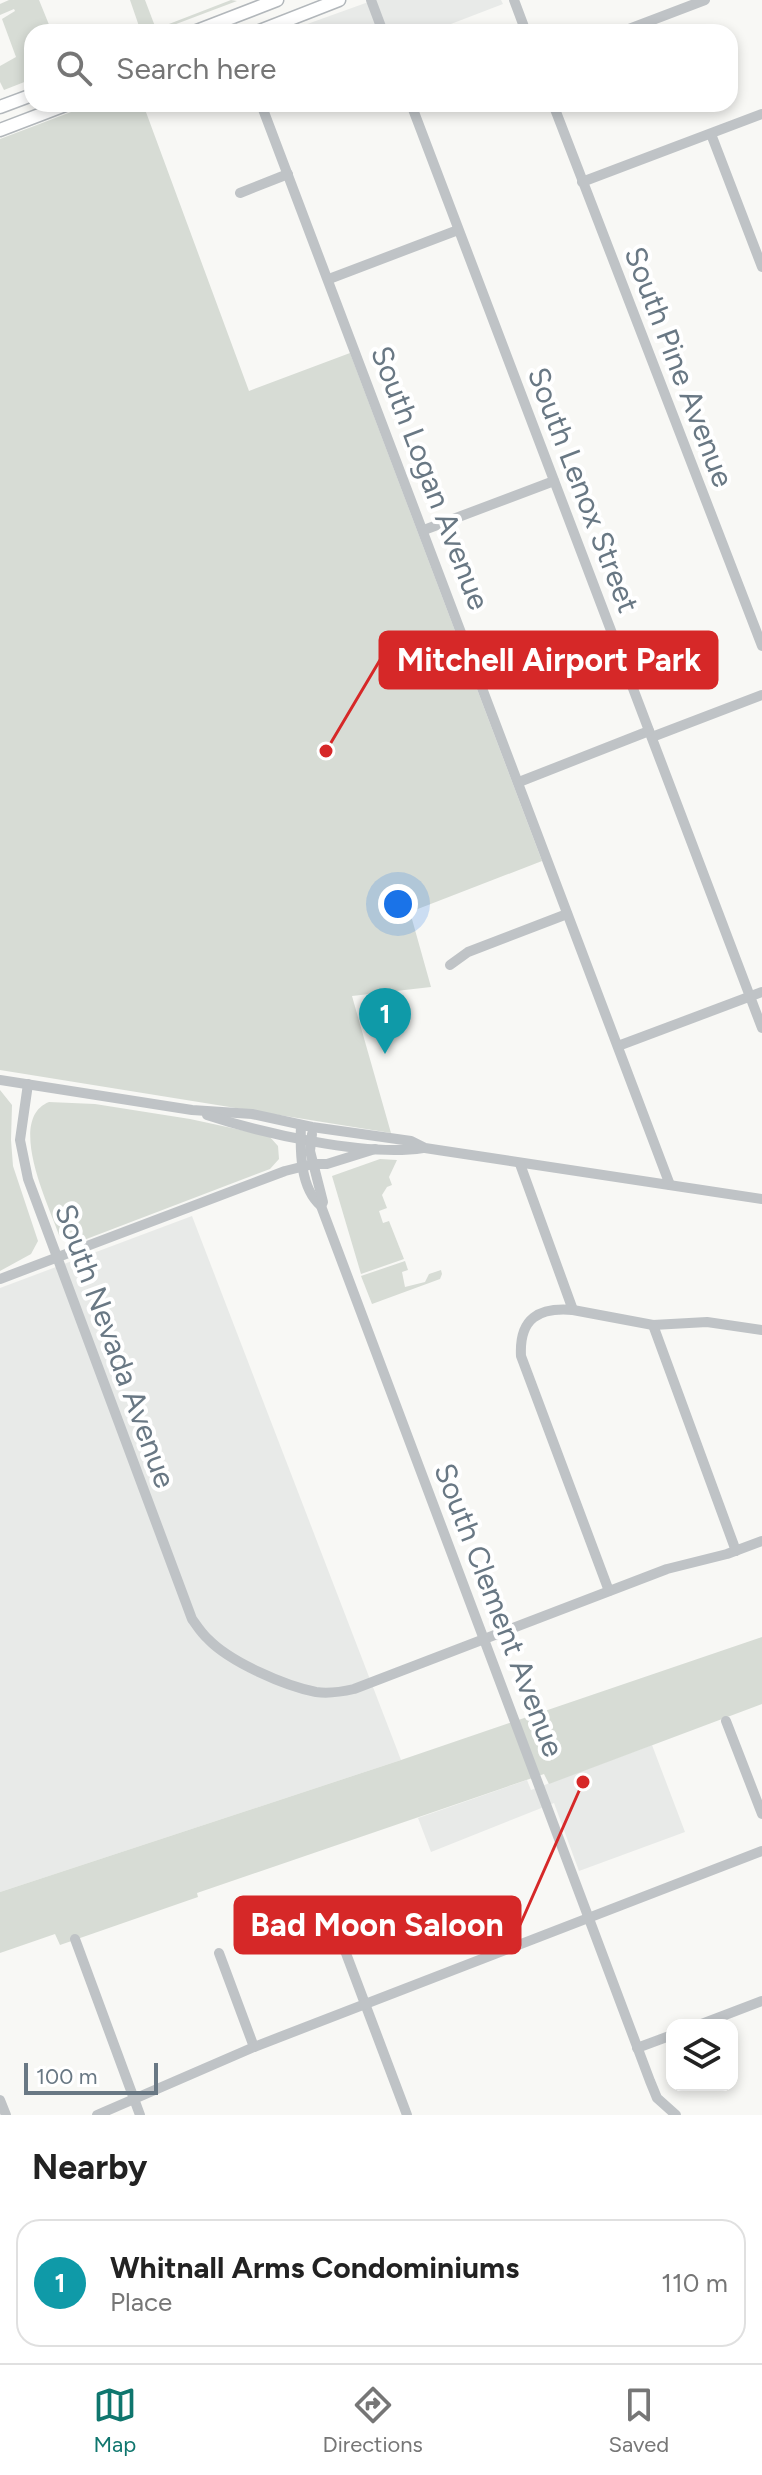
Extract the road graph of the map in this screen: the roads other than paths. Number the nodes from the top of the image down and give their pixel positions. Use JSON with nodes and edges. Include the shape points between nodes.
{"nodes":[{"id":1,"x":277,"y":0,"type":"edge"},
{"id":2,"x":339,"y":0,"type":"edge"},
{"id":3,"x":371,"y":0,"type":"edge"},
{"id":4,"x":514,"y":0,"type":"edge"},
{"id":5,"x":705,"y":0,"type":"edge"},
{"id":6,"x":229,"y":19,"type":"junction"},
{"id":7,"x":216,"y":24,"type":"edge"},
{"id":8,"x":231,"y":24,"type":"edge"},
{"id":9,"x":278,"y":24,"type":"edge"},
{"id":10,"x":380,"y":24,"type":"edge"},
{"id":11,"x":523,"y":24,"type":"edge"},
{"id":12,"x":642,"y":24,"type":"edge"},
{"id":13,"x":24,"y":98,"type":"edge"},
{"id":14,"x":0,"y":107,"type":"edge"},
{"id":15,"x":47,"y":112,"type":"edge"},
{"id":16,"x":264,"y":112,"type":"edge"},
{"id":17,"x":414,"y":112,"type":"edge"},
{"id":18,"x":556,"y":112,"type":"edge"},
{"id":19,"x":762,"y":114,"type":"edge"},
{"id":20,"x":0,"y":130,"type":"edge"},
{"id":21,"x":711,"y":134,"type":"junction"},
{"id":22,"x":288,"y":174,"type":"junction"},
{"id":23,"x":582,"y":182,"type":"junction"},
{"id":24,"x":240,"y":193,"type":"dead end"},
{"id":25,"x":458,"y":230,"type":"junction"},
{"id":26,"x":762,"y":267,"type":"edge"},
{"id":27,"x":329,"y":279,"type":"junction"},
{"id":28,"x":554,"y":481,"type":"junction"},
{"id":29,"x":424,"y":530,"type":"junction"},
{"id":30,"x":762,"y":646,"type":"edge"},
{"id":31,"x":762,"y":695,"type":"edge"},
{"id":32,"x":651,"y":734,"type":"junction"},
{"id":33,"x":519,"y":782,"type":"junction"},
{"id":34,"x":567,"y":914,"type":"junction"},
{"id":35,"x":450,"y":965,"type":"dead end"},
{"id":36,"x":762,"y":992,"type":"edge"},
{"id":37,"x":750,"y":996,"type":"junction"},
{"id":38,"x":762,"y":1028,"type":"edge"},
{"id":39,"x":618,"y":1046,"type":"junction"},
{"id":40,"x":0,"y":1080,"type":"edge"},
{"id":41,"x":28,"y":1084,"type":"junction"},
{"id":42,"x":192,"y":1110,"type":"junction"},
{"id":43,"x":307,"y":1126,"type":"junction"},
{"id":44,"x":306,"y":1139,"type":"junction"},
{"id":45,"x":425,"y":1148,"type":"junction"},
{"id":46,"x":375,"y":1149,"type":"junction"},
{"id":47,"x":520,"y":1164,"type":"junction"},
{"id":48,"x":307,"y":1166,"type":"junction"},
{"id":49,"x":670,"y":1185,"type":"junction"},
{"id":50,"x":762,"y":1199,"type":"edge"},
{"id":51,"x":56,"y":1258,"type":"junction"},
{"id":52,"x":0,"y":1279,"type":"edge"},
{"id":53,"x":573,"y":1310,"type":"junction"},
{"id":54,"x":653,"y":1325,"type":"junction"},
{"id":55,"x":762,"y":1330,"type":"edge"},
{"id":56,"x":762,"y":1541,"type":"edge"},
{"id":57,"x":736,"y":1551,"type":"junction"},
{"id":58,"x":609,"y":1591,"type":"junction"},
{"id":59,"x":485,"y":1640,"type":"junction"},
{"id":60,"x":726,"y":1721,"type":"dead end"},
{"id":61,"x":762,"y":1814,"type":"edge"},
{"id":62,"x":762,"y":1851,"type":"edge"},
{"id":63,"x":330,"y":1911,"type":"dead end"},
{"id":64,"x":590,"y":1919,"type":"junction"},
{"id":65,"x":75,"y":1939,"type":"dead end"},
{"id":66,"x":219,"y":1953,"type":"dead end"},
{"id":67,"x":762,"y":2001,"type":"edge"},
{"id":68,"x":365,"y":2004,"type":"junction"},
{"id":69,"x":715,"y":2019,"type":"edge"},
{"id":70,"x":666,"y":2037,"type":"edge"},
{"id":71,"x":254,"y":2047,"type":"junction"},
{"id":72,"x":637,"y":2048,"type":"junction"},
{"id":73,"x":0,"y":2100,"type":"edge"},
{"id":74,"x":135,"y":2101,"type":"junction"},
{"id":75,"x":6,"y":2115,"type":"edge"},
{"id":76,"x":97,"y":2115,"type":"edge"},
{"id":77,"x":140,"y":2115,"type":"edge"},
{"id":78,"x":407,"y":2115,"type":"edge"},
{"id":79,"x":676,"y":2115,"type":"edge"}],
"edges":[{"from":1,"to":6,"type":"main road"},
{"from":2,"to":9,"type":"main road"},
{"from":3,"to":10,"type":"street"},
{"from":4,"to":11,"type":"street"},
{"from":5,"to":12,"type":"street"},
{"from":6,"to":7,"type":"main road"},
{"from":6,"to":8,"type":"street"},
{"from":13,"to":14,"type":"main road"},
{"from":15,"to":20,"type":"main road"},
{"from":16,"to":22,"type":"street","name":"South Logan Avenue"},
{"from":17,"to":25,"type":"street","name":"South Lenox Street"},
{"from":18,"to":23,"type":"street","name":"South Pine Avenue"},
{"from":19,"to":21,"type":"street"},
{"from":21,"to":23,"type":"street"},
{"from":21,"to":26,"type":"street"},
{"from":22,"to":24,"type":"street"},
{"from":22,"to":27,"type":"street","name":"South Logan Avenue"},
{"from":23,"to":30,"type":"street","name":"South Pine Avenue"},
{"from":25,"to":27,"type":"street"},
{"from":25,"to":28,"type":"street","name":"South Lenox Street"},
{"from":27,"to":29,"type":"street","name":"South Logan Avenue"},
{"from":28,"to":29,"type":"street"},
{"from":28,"to":32,"type":"street","name":"South Lenox Street"},
{"from":29,"to":33,"type":"street","name":"South Logan Avenue"},
{"from":31,"to":32,"type":"street"},
{"from":32,"to":33,"type":"street"},
{"from":32,"to":37,"type":"street","name":"South Lenox Street"},
{"from":33,"to":34,"type":"street","name":"South Logan Avenue"},
{"from":34,"to":35,"type":"street","via":[[468,952]]},
{"from":34,"to":39,"type":"street","name":"South Logan Avenue"},
{"from":36,"to":37,"type":"street"},
{"from":37,"to":38,"type":"street","name":"South Lenox Street"},
{"from":37,"to":39,"type":"street"},
{"from":39,"to":49,"type":"street","name":"South Logan Avenue"},
{"from":40,"to":41,"type":"street"},
{"from":41,"to":42,"type":"street"},
{"from":41,"to":51,"type":"street","name":"South Nevada Avenue","via":[[22,1158]]},
{"from":42,"to":43,"type":"street","via":[[252,1114]]},
{"from":42,"to":44,"type":"street"},
{"from":43,"to":44,"type":"street","name":"South Clement Avenue"},
{"from":43,"to":45,"type":"street","via":[[411,1141]]},
{"from":44,"to":46,"type":"street"},
{"from":44,"to":48,"type":"street","name":"South Clement Avenue"},
{"from":45,"to":46,"type":"street"},
{"from":45,"to":47,"type":"street"},
{"from":46,"to":48,"type":"street"},
{"from":47,"to":49,"type":"street"},
{"from":47,"to":53,"type":"street"},
{"from":48,"to":51,"type":"street"},
{"from":48,"to":59,"type":"street","name":"South Clement Avenue"},
{"from":49,"to":50,"type":"street"},
{"from":51,"to":52,"type":"street"},
{"from":51,"to":59,"type":"street","name":"South Nevada Avenue","via":[[192,1619],[208,1640],[231,1657],[288,1683],[335,1693]]},
{"from":53,"to":54,"type":"street"},
{"from":53,"to":58,"type":"street","via":[[547,1310],[530,1320],[521,1356]]},
{"from":54,"to":55,"type":"street","via":[[707,1322]]},
{"from":54,"to":57,"type":"street"},
{"from":56,"to":57,"type":"street"},
{"from":57,"to":58,"type":"street","via":[[681,1564]]},
{"from":58,"to":59,"type":"street"},
{"from":59,"to":64,"type":"street","name":"South Clement Avenue"},
{"from":60,"to":61,"type":"street"},
{"from":62,"to":64,"type":"street"},
{"from":63,"to":68,"type":"street"},
{"from":64,"to":68,"type":"street"},
{"from":64,"to":72,"type":"street","name":"South Clement Avenue"},
{"from":65,"to":74,"type":"street"},
{"from":66,"to":71,"type":"street"},
{"from":67,"to":69,"type":"street"},
{"from":68,"to":71,"type":"street"},
{"from":68,"to":78,"type":"street"},
{"from":70,"to":72,"type":"street"},
{"from":71,"to":74,"type":"street"},
{"from":72,"to":79,"type":"street","name":"South Clement Avenue","via":[[657,2098]]},
{"from":73,"to":75,"type":"street"},
{"from":74,"to":76,"type":"street"},
{"from":74,"to":77,"type":"street"}]}
